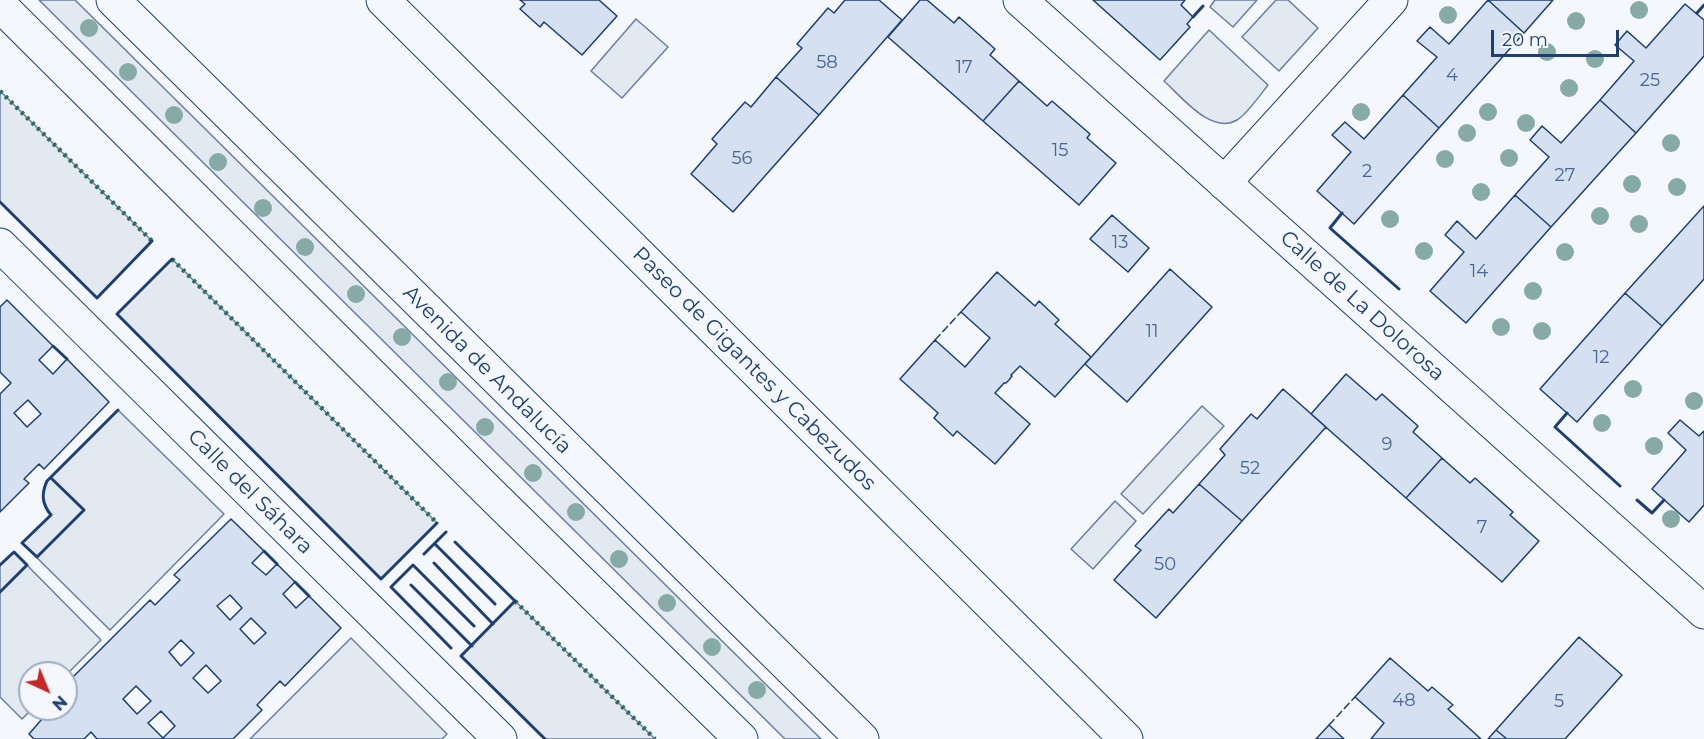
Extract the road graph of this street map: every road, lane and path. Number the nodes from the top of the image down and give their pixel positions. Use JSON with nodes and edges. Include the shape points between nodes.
{"nodes":[{"id":1,"x":113,"y":0,"type":"edge"},
{"id":2,"x":383,"y":0,"type":"edge"},
{"id":3,"x":1020,"y":0,"type":"edge"},
{"id":4,"x":1391,"y":0,"type":"edge"},
{"id":5,"x":0,"y":5,"type":"edge"},
{"id":6,"x":1224,"y":183,"type":"junction"},
{"id":7,"x":0,"y":245,"type":"edge"},
{"id":8,"x":1704,"y":612,"type":"edge"},
{"id":9,"x":500,"y":739,"type":"edge"},
{"id":10,"x":741,"y":739,"type":"edge"},
{"id":11,"x":862,"y":739,"type":"edge"},
{"id":12,"x":1126,"y":739,"type":"edge"}],
"edges":[{"from":1,"to":11,"type":"street","name":"Avenida de Andalucía"},
{"from":2,"to":12,"type":"street","name":"Paseo de Gigantes y Cabezudos"},
{"from":3,"to":6,"type":"street","name":"Calle de La Dolorosa"},
{"from":4,"to":6,"type":"street"},
{"from":5,"to":10,"type":"street"},
{"from":6,"to":8,"type":"street","name":"Calle de La Dolorosa"},
{"from":7,"to":9,"type":"street","name":"Calle del Sáhara"}]}
